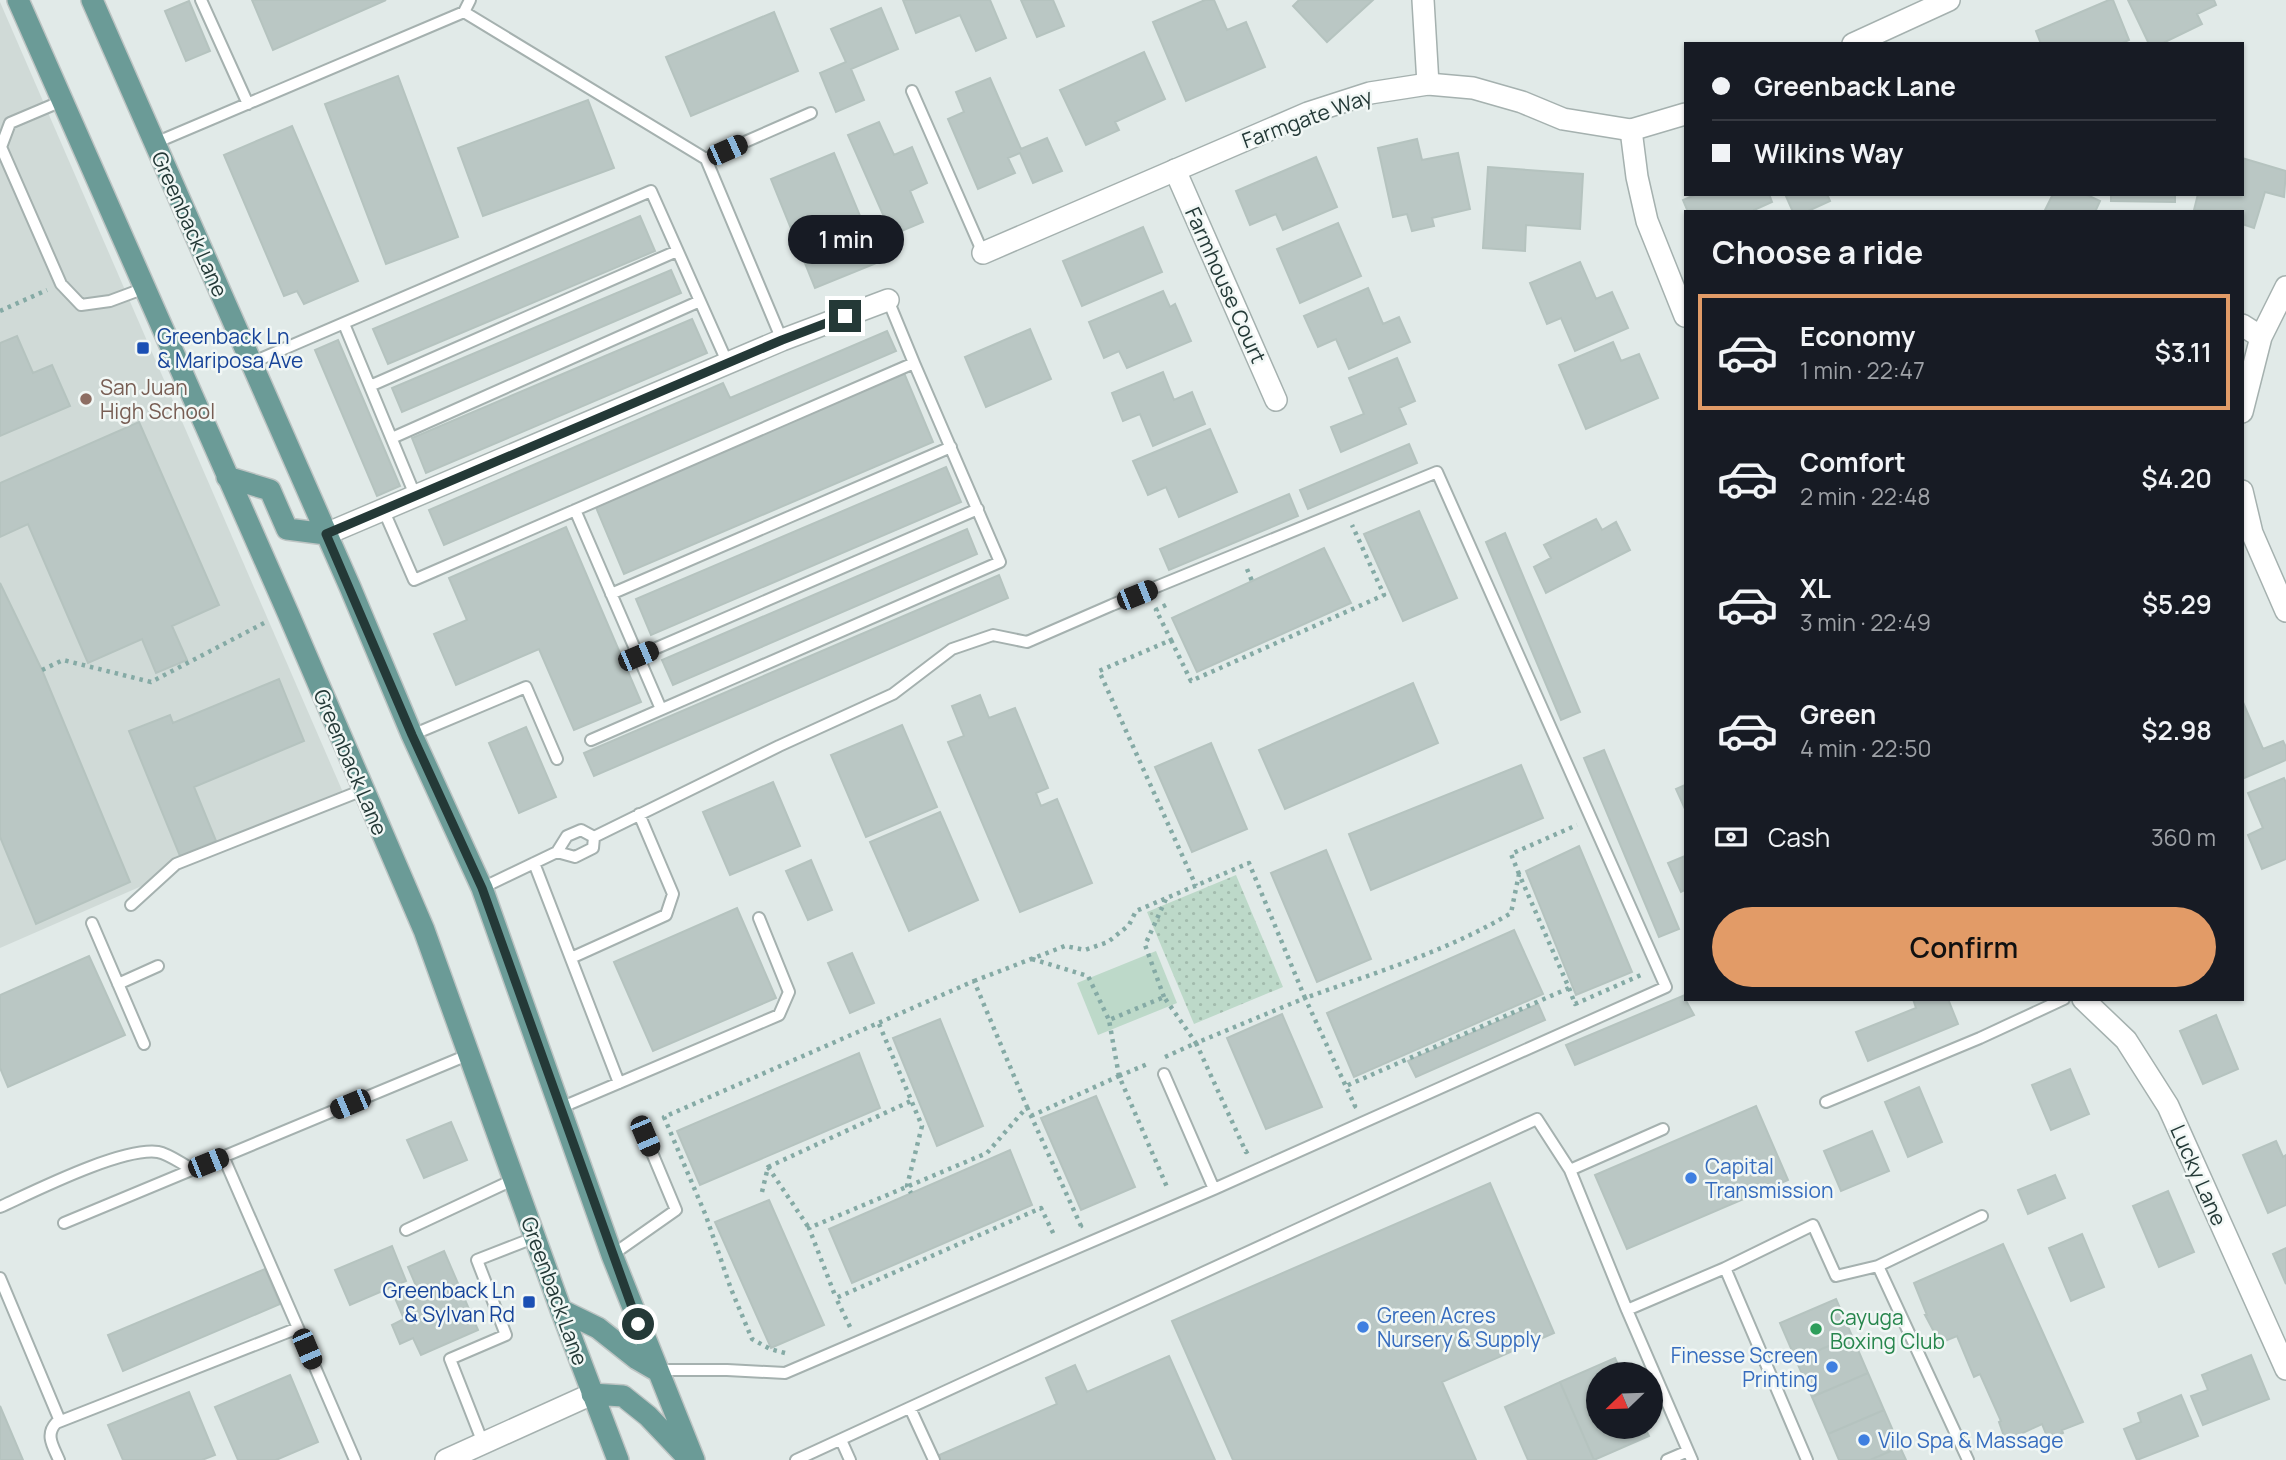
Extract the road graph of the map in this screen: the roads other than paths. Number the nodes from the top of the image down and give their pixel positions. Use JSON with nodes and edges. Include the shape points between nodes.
{"nodes":[{"id":1,"x":18,"y":0,"type":"edge"},
{"id":2,"x":92,"y":0,"type":"edge"},
{"id":3,"x":201,"y":0,"type":"edge"},
{"id":4,"x":470,"y":0,"type":"edge"},
{"id":5,"x":1423,"y":0,"type":"edge"},
{"id":6,"x":1949,"y":0,"type":"edge"},
{"id":7,"x":464,"y":12,"type":"junction"},
{"id":8,"x":1857,"y":42,"type":"edge"},
{"id":9,"x":1428,"y":84,"type":"junction"},
{"id":10,"x":912,"y":91,"type":"dead end"},
{"id":11,"x":62,"y":101,"type":"junction"},
{"id":12,"x":248,"y":104,"type":"junction"},
{"id":13,"x":811,"y":113,"type":"dead end"},
{"id":14,"x":1684,"y":114,"type":"edge"},
{"id":15,"x":5,"y":124,"type":"edge"},
{"id":16,"x":1631,"y":130,"type":"junction"},
{"id":17,"x":155,"y":143,"type":"junction"},
{"id":18,"x":706,"y":159,"type":"junction"},
{"id":19,"x":1175,"y":170,"type":"junction"},
{"id":20,"x":677,"y":251,"type":"junction"},
{"id":21,"x":983,"y":253,"type":"joint"},
{"id":22,"x":2286,"y":287,"type":"edge"},
{"id":23,"x":145,"y":288,"type":"junction"},
{"id":24,"x":888,"y":300,"type":"joint"},
{"id":25,"x":700,"y":301,"type":"junction"},
{"id":26,"x":1684,"y":314,"type":"edge"},
{"id":27,"x":344,"y":324,"type":"junction"},
{"id":28,"x":2244,"y":326,"type":"edge"},
{"id":29,"x":2261,"y":337,"type":"junction"},
{"id":30,"x":782,"y":340,"type":"junction"},
{"id":31,"x":251,"y":363,"type":"junction"},
{"id":32,"x":914,"y":363,"type":"junction"},
{"id":33,"x":728,"y":364,"type":"junction"},
{"id":34,"x":370,"y":386,"type":"junction"},
{"id":35,"x":1276,"y":400,"type":"dead end"},
{"id":36,"x":2244,"y":404,"type":"edge"},
{"id":37,"x":392,"y":438,"type":"junction"},
{"id":38,"x":951,"y":447,"type":"junction"},
{"id":39,"x":227,"y":477,"type":"junction"},
{"id":40,"x":415,"y":495,"type":"junction"},
{"id":41,"x":2244,"y":499,"type":"edge"},
{"id":42,"x":383,"y":509,"type":"junction"},
{"id":43,"x":978,"y":509,"type":"junction"},
{"id":44,"x":575,"y":510,"type":"junction"},
{"id":45,"x":326,"y":534,"type":"junction"},
{"id":46,"x":611,"y":594,"type":"junction"},
{"id":47,"x":2286,"y":611,"type":"edge"},
{"id":48,"x":638,"y":656,"type":"junction"},
{"id":49,"x":661,"y":709,"type":"junction"},
{"id":50,"x":412,"y":735,"type":"junction"},
{"id":51,"x":591,"y":740,"type":"dead end"},
{"id":52,"x":557,"y":759,"type":"dead end"},
{"id":53,"x":363,"y":790,"type":"junction"},
{"id":54,"x":639,"y":814,"type":"junction"},
{"id":55,"x":594,"y":837,"type":"junction"},
{"id":56,"x":557,"y":852,"type":"junction"},
{"id":57,"x":534,"y":863,"type":"junction"},
{"id":58,"x":482,"y":888,"type":"junction"},
{"id":59,"x":131,"y":905,"type":"dead end"},
{"id":60,"x":759,"y":918,"type":"dead end"},
{"id":61,"x":92,"y":923,"type":"dead end"},
{"id":62,"x":571,"y":958,"type":"junction"},
{"id":63,"x":158,"y":966,"type":"dead end"},
{"id":64,"x":118,"y":984,"type":"junction"},
{"id":65,"x":2060,"y":1001,"type":"edge"},
{"id":66,"x":2085,"y":1001,"type":"edge"},
{"id":67,"x":144,"y":1044,"type":"dead end"},
{"id":68,"x":470,"y":1054,"type":"junction"},
{"id":69,"x":1164,"y":1074,"type":"dead end"},
{"id":70,"x":619,"y":1083,"type":"junction"},
{"id":71,"x":1826,"y":1102,"type":"dead end"},
{"id":72,"x":560,"y":1108,"type":"junction"},
{"id":73,"x":1663,"y":1129,"type":"dead end"},
{"id":74,"x":645,"y":1136,"type":"dead end"},
{"id":75,"x":223,"y":1157,"type":"junction"},
{"id":76,"x":192,"y":1169,"type":"junction"},
{"id":77,"x":1570,"y":1170,"type":"junction"},
{"id":78,"x":515,"y":1179,"type":"junction"},
{"id":79,"x":1214,"y":1189,"type":"junction"},
{"id":80,"x":0,"y":1206,"type":"edge"},
{"id":81,"x":1982,"y":1216,"type":"dead end"},
{"id":82,"x":64,"y":1223,"type":"dead end"},
{"id":83,"x":406,"y":1230,"type":"dead end"},
{"id":84,"x":536,"y":1237,"type":"junction"},
{"id":85,"x":612,"y":1255,"type":"junction"},
{"id":86,"x":1878,"y":1266,"type":"junction"},
{"id":87,"x":1725,"y":1268,"type":"junction"},
{"id":88,"x":0,"y":1278,"type":"edge"},
{"id":89,"x":561,"y":1310,"type":"junction"},
{"id":90,"x":1627,"y":1310,"type":"junction"},
{"id":91,"x":298,"y":1328,"type":"junction"},
{"id":92,"x":2286,"y":1369,"type":"edge"},
{"id":93,"x":656,"y":1370,"type":"junction"},
{"id":94,"x":592,"y":1394,"type":"junction"},
{"id":95,"x":909,"y":1408,"type":"junction"},
{"id":96,"x":60,"y":1421,"type":"junction"},
{"id":97,"x":841,"y":1440,"type":"junction"},
{"id":98,"x":483,"y":1443,"type":"junction"},
{"id":99,"x":1690,"y":1455,"type":"edge"},
{"id":100,"x":59,"y":1460,"type":"edge"},
{"id":101,"x":355,"y":1460,"type":"edge"},
{"id":102,"x":446,"y":1460,"type":"edge"},
{"id":103,"x":618,"y":1460,"type":"edge"},
{"id":104,"x":692,"y":1460,"type":"edge"},
{"id":105,"x":796,"y":1460,"type":"edge"},
{"id":106,"x":850,"y":1460,"type":"edge"},
{"id":107,"x":934,"y":1460,"type":"edge"},
{"id":108,"x":1667,"y":1460,"type":"edge"},
{"id":109,"x":1807,"y":1460,"type":"edge"},
{"id":110,"x":1968,"y":1460,"type":"edge"}],
"edges":[{"from":1,"to":11,"type":"main road","name":"Greenback Lane"},
{"from":2,"to":17,"type":"main road","name":"Greenback Lane"},
{"from":3,"to":12,"type":"lane"},
{"from":4,"to":7,"type":"lane"},
{"from":5,"to":9,"type":"street"},
{"from":6,"to":8,"type":"street"},
{"from":7,"to":12,"type":"lane"},
{"from":7,"to":18,"type":"lane"},
{"from":9,"to":16,"type":"street","name":"Farmgate Way","via":[[1472,88],[1563,119]]},
{"from":9,"to":19,"type":"street","name":"Farmgate Way","via":[[1370,93],[1308,113]]},
{"from":10,"to":21,"type":"lane"},
{"from":11,"to":15,"type":"lane"},
{"from":11,"to":23,"type":"main road","name":"Greenback Lane"},
{"from":12,"to":17,"type":"lane"},
{"from":13,"to":18,"type":"lane"},
{"from":14,"to":16,"type":"street","name":"Farmgate Way"},
{"from":15,"to":23,"type":"lane","via":[[1,147],[61,284],[81,305],[110,301]]},
{"from":16,"to":26,"type":"street","via":[[1647,221]]},
{"from":17,"to":31,"type":"main road","name":"Greenback Lane"},
{"from":18,"to":30,"type":"lane"},
{"from":19,"to":21,"type":"street","name":"Farmgate Way"},
{"from":19,"to":35,"type":"street","name":"Farmhouse Court"},
{"from":20,"to":25,"type":"lane"},
{"from":20,"to":27,"type":"lane","via":[[651,191]]},
{"from":20,"to":34,"type":"lane"},
{"from":22,"to":29,"type":"street"},
{"from":23,"to":39,"type":"main road","name":"Greenback Lane"},
{"from":24,"to":30,"type":"street"},
{"from":24,"to":32,"type":"lane"},
{"from":25,"to":33,"type":"lane"},
{"from":25,"to":37,"type":"lane"},
{"from":27,"to":31,"type":"lane"},
{"from":27,"to":34,"type":"lane"},
{"from":28,"to":29,"type":"street"},
{"from":29,"to":36,"type":"street"},
{"from":30,"to":33,"type":"street"},
{"from":31,"to":45,"type":"main road","name":"Greenback Lane"},
{"from":32,"to":38,"type":"lane"},
{"from":32,"to":44,"type":"lane"},
{"from":33,"to":40,"type":"street"},
{"from":34,"to":37,"type":"lane"},
{"from":37,"to":40,"type":"lane"},
{"from":38,"to":43,"type":"lane"},
{"from":38,"to":46,"type":"lane"},
{"from":39,"to":45,"type":"main road","via":[[270,490],[287,528]]},
{"from":39,"to":53,"type":"main road","name":"Greenback Lane"},
{"from":40,"to":42,"type":"street"},
{"from":41,"to":47,"type":"street","via":[[2252,533]]},
{"from":42,"to":44,"type":"lane","via":[[414,580]]},
{"from":42,"to":45,"type":"street"},
{"from":43,"to":48,"type":"lane"},
{"from":43,"to":49,"type":"lane","via":[[1000,562]]},
{"from":44,"to":46,"type":"lane"},
{"from":45,"to":50,"type":"main road","name":"Greenback Lane"},
{"from":46,"to":48,"type":"lane"},
{"from":48,"to":49,"type":"lane"},
{"from":49,"to":51,"type":"lane"},
{"from":50,"to":52,"type":"lane","via":[[526,687]]},
{"from":50,"to":58,"type":"main road","name":"Greenback Lane"},
{"from":53,"to":59,"type":"lane","via":[[176,864]]},
{"from":53,"to":68,"type":"main road","name":"Greenback Lane","via":[[424,929]]},
{"from":54,"to":55,"type":"lane"},
{"from":54,"to":62,"type":"lane","via":[[673,894],[666,915]]},
{"from":54,"to":79,"type":"lane","via":[[893,694],[952,649],[993,635],[1027,642],[1437,472],[1665,987]]},
{"from":55,"to":56,"type":"lane","via":[[581,830],[567,836]]},
{"from":55,"to":56,"type":"lane","via":[[593,848],[575,857]]},
{"from":56,"to":57,"type":"lane"},
{"from":57,"to":58,"type":"lane"},
{"from":57,"to":62,"type":"lane"},
{"from":58,"to":72,"type":"main road","name":"Greenback Lane"},
{"from":60,"to":70,"type":"lane","via":[[789,992],[779,1015]]},
{"from":61,"to":64,"type":"lane"},
{"from":62,"to":70,"type":"lane"},
{"from":63,"to":64,"type":"lane"},
{"from":64,"to":67,"type":"lane"},
{"from":65,"to":71,"type":"lane"},
{"from":66,"to":92,"type":"street","name":"Lucky Lane","via":[[2126,1040],[2168,1106]]},
{"from":68,"to":75,"type":"lane"},
{"from":68,"to":78,"type":"main road","name":"Greenback Lane"},
{"from":69,"to":79,"type":"lane"},
{"from":70,"to":72,"type":"lane"},
{"from":72,"to":85,"type":"main road","name":"Greenback Lane"},
{"from":73,"to":77,"type":"lane"},
{"from":74,"to":85,"type":"lane","via":[[676,1210]]},
{"from":75,"to":76,"type":"lane"},
{"from":75,"to":91,"type":"lane"},
{"from":76,"to":80,"type":"lane","via":[[160,1152],[120,1157]]},
{"from":76,"to":82,"type":"lane"},
{"from":77,"to":90,"type":"lane"},
{"from":77,"to":95,"type":"lane","via":[[1537,1119]]},
{"from":78,"to":83,"type":"lane"},
{"from":78,"to":84,"type":"main road","name":"Greenback Lane"},
{"from":79,"to":93,"type":"lane","via":[[785,1373]]},
{"from":81,"to":86,"type":"lane"},
{"from":84,"to":89,"type":"main road","name":"Greenback Lane"},
{"from":84,"to":98,"type":"lane","via":[[477,1261],[506,1335],[450,1359]]},
{"from":85,"to":93,"type":"main road","name":"Greenback Lane"},
{"from":86,"to":87,"type":"lane","via":[[1836,1276],[1813,1225]]},
{"from":86,"to":110,"type":"lane"},
{"from":87,"to":90,"type":"lane"},
{"from":87,"to":109,"type":"lane"},
{"from":88,"to":96,"type":"lane"},
{"from":89,"to":93,"type":"main road","via":[[598,1328]]},
{"from":89,"to":94,"type":"main road","name":"Greenback Lane"},
{"from":90,"to":99,"type":"lane"},
{"from":91,"to":96,"type":"lane"},
{"from":91,"to":101,"type":"lane"},
{"from":93,"to":104,"type":"main road","name":"Greenback Lane"},
{"from":94,"to":98,"type":"street"},
{"from":94,"to":103,"type":"main road","name":"Greenback Lane"},
{"from":94,"to":104,"type":"main road","via":[[623,1396]]},
{"from":95,"to":97,"type":"lane"},
{"from":95,"to":107,"type":"lane"},
{"from":96,"to":100,"type":"lane","via":[[49,1431]]},
{"from":97,"to":105,"type":"lane"},
{"from":97,"to":106,"type":"lane"},
{"from":98,"to":102,"type":"street"},
{"from":99,"to":108,"type":"lane"}]}
